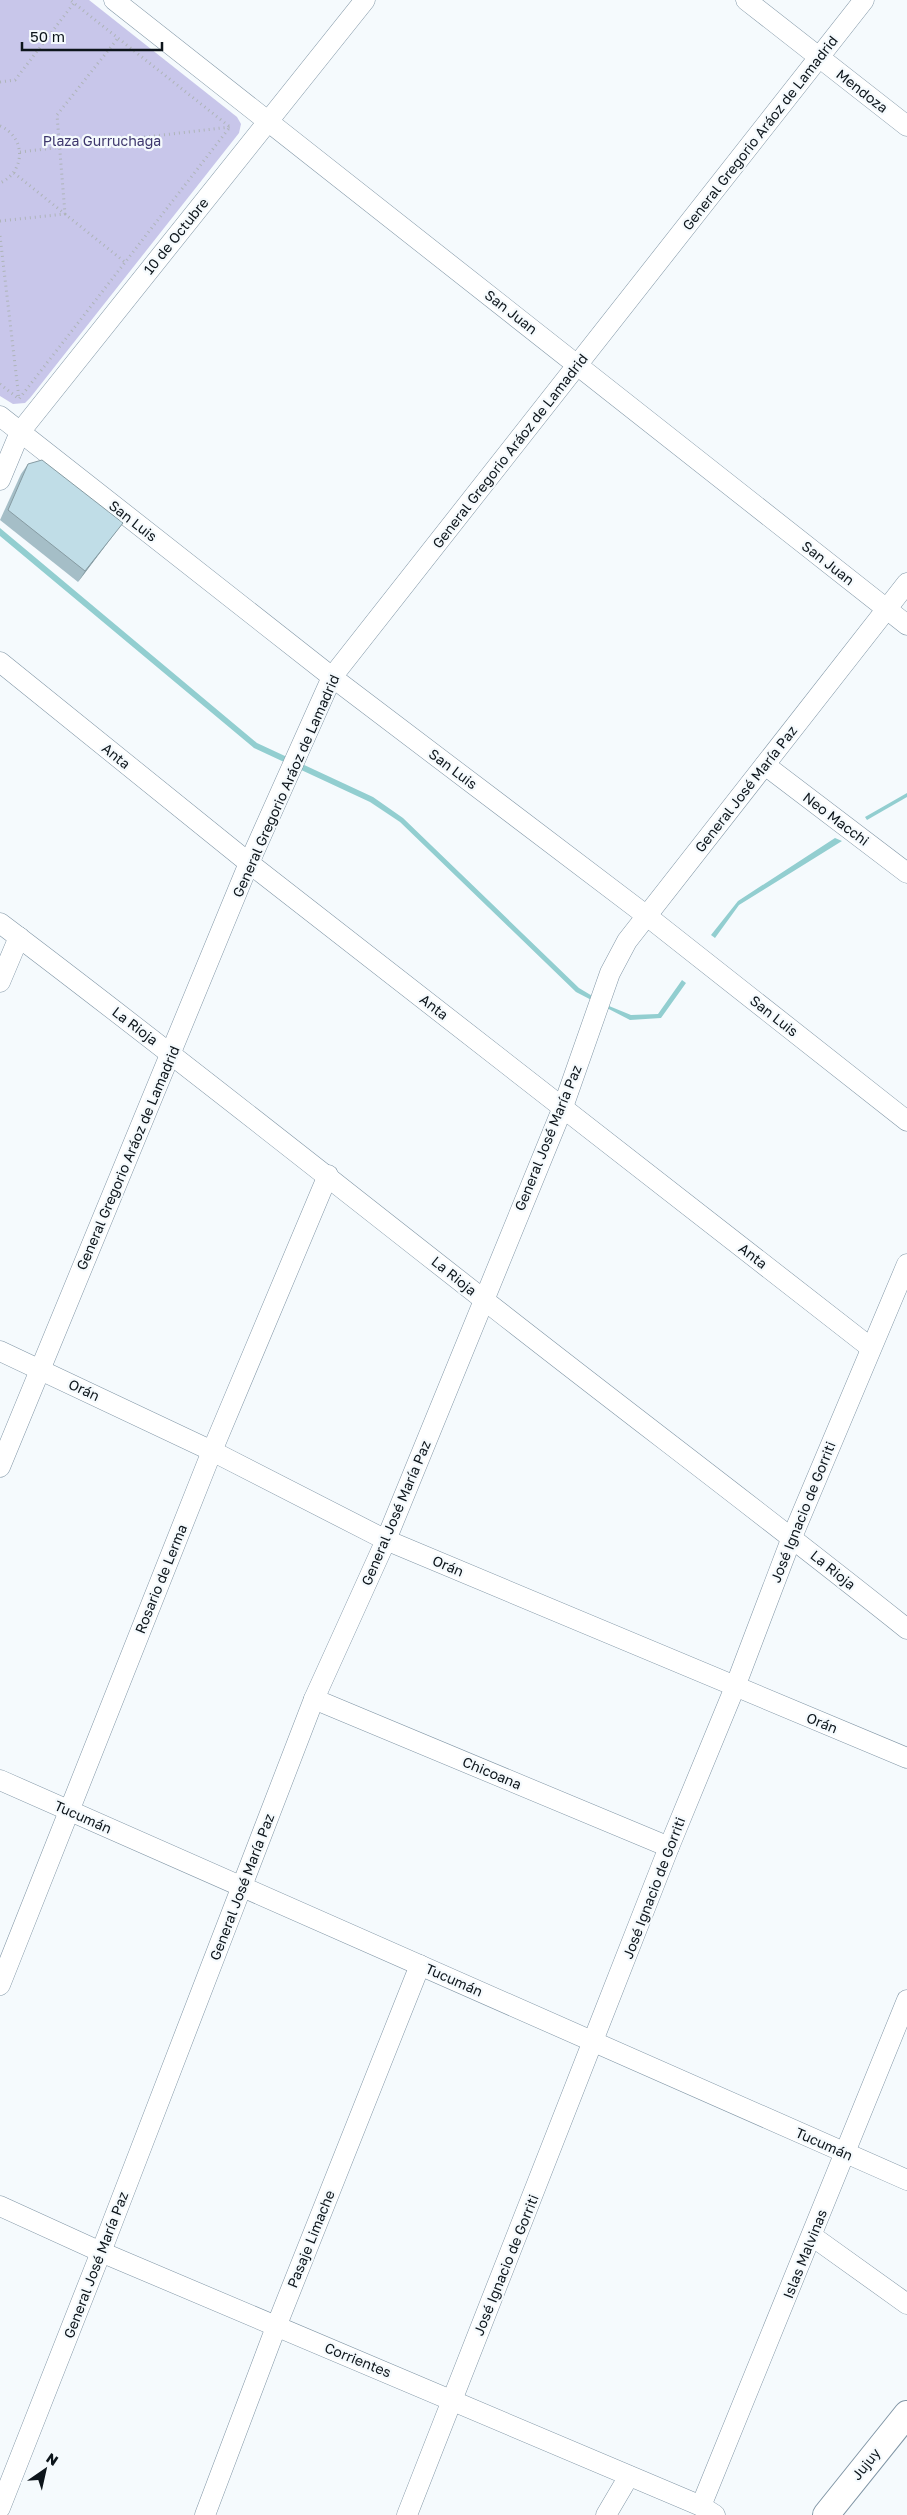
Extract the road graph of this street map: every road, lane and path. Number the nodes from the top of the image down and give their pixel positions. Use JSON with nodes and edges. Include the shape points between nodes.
{"nodes":[{"id":1,"x":70,"y":0,"type":"edge"},
{"id":2,"x":114,"y":0,"type":"edge"},
{"id":3,"x":365,"y":0,"type":"edge"},
{"id":4,"x":746,"y":0,"type":"edge"},
{"id":5,"x":864,"y":0,"type":"edge"},
{"id":6,"x":74,"y":3,"type":"junction"},
{"id":7,"x":118,"y":38,"type":"junction"},
{"id":8,"x":820,"y":58,"type":"junction"},
{"id":9,"x":0,"y":82,"type":"edge"},
{"id":10,"x":268,"y":122,"type":"junction"},
{"id":11,"x":0,"y":126,"type":"edge"},
{"id":12,"x":907,"y":126,"type":"edge"},
{"id":13,"x":230,"y":127,"type":"junction"},
{"id":14,"x":59,"y":147,"type":"junction"},
{"id":15,"x":20,"y":152,"type":"junction"},
{"id":16,"x":14,"y":173,"type":"junction"},
{"id":17,"x":0,"y":183,"type":"edge"},
{"id":18,"x":65,"y":214,"type":"junction"},
{"id":19,"x":0,"y":221,"type":"edge"},
{"id":20,"x":0,"y":236,"type":"edge"},
{"id":21,"x":126,"y":262,"type":"junction"},
{"id":22,"x":578,"y":365,"type":"junction"},
{"id":23,"x":0,"y":384,"type":"edge"},
{"id":24,"x":19,"y":398,"type":"junction"},
{"id":25,"x":0,"y":416,"type":"edge"},
{"id":26,"x":20,"y":432,"type":"junction"},
{"id":27,"x":0,"y":480,"type":"edge"},
{"id":28,"x":907,"y":583,"type":"edge"},
{"id":29,"x":886,"y":609,"type":"junction"},
{"id":30,"x":907,"y":625,"type":"edge"},
{"id":31,"x":0,"y":662,"type":"edge"},
{"id":32,"x":332,"y":677,"type":"junction"},
{"id":33,"x":764,"y":765,"type":"junction"},
{"id":34,"x":249,"y":863,"type":"junction"},
{"id":35,"x":907,"y":873,"type":"edge"},
{"id":36,"x":647,"y":916,"type":"junction"},
{"id":37,"x":0,"y":923,"type":"edge"},
{"id":38,"x":19,"y":937,"type":"junction"},
{"id":39,"x":0,"y":982,"type":"edge"},
{"id":40,"x":172,"y":1054,"type":"junction"},
{"id":41,"x":563,"y":1107,"type":"junction"},
{"id":42,"x":907,"y":1121,"type":"edge"},
{"id":43,"x":328,"y":1175,"type":"junction"},
{"id":44,"x":907,"y":1264,"type":"edge"},
{"id":45,"x":483,"y":1299,"type":"junction"},
{"id":46,"x":871,"y":1348,"type":"junction"},
{"id":47,"x":0,"y":1351,"type":"edge"},
{"id":48,"x":40,"y":1369,"type":"junction"},
{"id":49,"x":212,"y":1451,"type":"junction"},
{"id":50,"x":0,"y":1467,"type":"edge"},
{"id":51,"x":792,"y":1537,"type":"junction"},
{"id":52,"x":386,"y":1540,"type":"junction"},
{"id":53,"x":907,"y":1629,"type":"edge"},
{"id":54,"x":735,"y":1687,"type":"junction"},
{"id":55,"x":314,"y":1699,"type":"junction"},
{"id":56,"x":907,"y":1758,"type":"edge"},
{"id":57,"x":0,"y":1780,"type":"edge"},
{"id":58,"x":69,"y":1810,"type":"junction"},
{"id":59,"x":669,"y":1847,"type":"junction"},
{"id":60,"x":242,"y":1886,"type":"junction"},
{"id":61,"x":420,"y":1965,"type":"junction"},
{"id":62,"x":0,"y":1985,"type":"edge"},
{"id":63,"x":907,"y":2000,"type":"edge"},
{"id":64,"x":595,"y":2042,"type":"junction"},
{"id":65,"x":846,"y":2154,"type":"junction"},
{"id":66,"x":907,"y":2180,"type":"edge"},
{"id":67,"x":0,"y":2206,"type":"edge"},
{"id":68,"x":812,"y":2236,"type":"junction"},
{"id":69,"x":102,"y":2252,"type":"junction"},
{"id":70,"x":907,"y":2304,"type":"edge"},
{"id":71,"x":276,"y":2327,"type":"junction"},
{"id":72,"x":453,"y":2399,"type":"junction"},
{"id":73,"x":907,"y":2414,"type":"edge"},
{"id":74,"x":629,"y":2476,"type":"junction"},
{"id":75,"x":0,"y":2508,"type":"edge"},
{"id":76,"x":708,"y":2510,"type":"edge"},
{"id":77,"x":205,"y":2515,"type":"edge"},
{"id":78,"x":407,"y":2515,"type":"edge"},
{"id":79,"x":606,"y":2515,"type":"edge"},
{"id":80,"x":826,"y":2515,"type":"edge"}],
"edges":[{"from":1,"to":6,"type":"path"},
{"from":2,"to":10,"type":"street","name":"San Juan"},
{"from":3,"to":10,"type":"street","name":"10 de Octubre"},
{"from":4,"to":8,"type":"street","name":"Mendoza"},
{"from":5,"to":8,"type":"street","name":"General Gregorio Aráoz de Lamadrid"},
{"from":6,"to":7,"type":"path"},
{"from":6,"to":9,"type":"path","via":[[15,80]]},
{"from":7,"to":13,"type":"path"},
{"from":7,"to":14,"type":"path","via":[[57,114]]},
{"from":8,"to":12,"type":"street","name":"Mendoza"},
{"from":8,"to":22,"type":"street","name":"General Gregorio Aráoz de Lamadrid"},
{"from":10,"to":22,"type":"street","name":"San Juan"},
{"from":10,"to":26,"type":"street","name":"10 de Octubre"},
{"from":11,"to":15,"type":"path","via":[[13,134]]},
{"from":13,"to":14,"type":"path"},
{"from":13,"to":21,"type":"path"},
{"from":14,"to":15,"type":"path"},
{"from":14,"to":18,"type":"path"},
{"from":15,"to":16,"type":"path"},
{"from":16,"to":17,"type":"path"},
{"from":16,"to":18,"type":"path"},
{"from":18,"to":19,"type":"path"},
{"from":18,"to":21,"type":"path"},
{"from":20,"to":24,"type":"path"},
{"from":21,"to":24,"type":"path"},
{"from":22,"to":29,"type":"street","name":"San Juan"},
{"from":22,"to":32,"type":"street","name":"General Gregorio Aráoz de Lamadrid"},
{"from":23,"to":24,"type":"path"},
{"from":25,"to":26,"type":"street","name":"San Luis"},
{"from":26,"to":27,"type":"street","name":"10 de Octubre"},
{"from":26,"to":32,"type":"street","name":"San Luis"},
{"from":28,"to":29,"type":"street","name":"General José María Paz"},
{"from":29,"to":30,"type":"street","name":"San Juan"},
{"from":29,"to":33,"type":"street","name":"General José María Paz"},
{"from":31,"to":34,"type":"street","name":"Anta"},
{"from":32,"to":34,"type":"street","name":"General Gregorio Aráoz de Lamadrid"},
{"from":32,"to":36,"type":"street","name":"San Luis"},
{"from":33,"to":35,"type":"street","name":"Neo Macchi"},
{"from":33,"to":36,"type":"street","name":"General José María Paz"},
{"from":34,"to":40,"type":"street","name":"General Gregorio Aráoz de Lamadrid"},
{"from":34,"to":41,"type":"street","name":"Anta"},
{"from":36,"to":41,"type":"street","name":"General José María Paz","via":[[627,941],[610,973]]},
{"from":36,"to":42,"type":"street","name":"San Luis"},
{"from":37,"to":38,"type":"street","name":"La Rioja"},
{"from":38,"to":39,"type":"street"},
{"from":38,"to":40,"type":"street","name":"La Rioja"},
{"from":40,"to":43,"type":"street","name":"La Rioja"},
{"from":40,"to":48,"type":"street","name":"General Gregorio Aráoz de Lamadrid"},
{"from":41,"to":45,"type":"street","name":"General José María Paz"},
{"from":41,"to":46,"type":"street","name":"Anta"},
{"from":43,"to":45,"type":"street","name":"La Rioja"},
{"from":43,"to":49,"type":"street","name":"Rosario de Lerma"},
{"from":44,"to":46,"type":"street","name":"José Ignacio de Gorriti"},
{"from":45,"to":51,"type":"street","name":"La Rioja"},
{"from":45,"to":52,"type":"street","name":"General José María Paz"},
{"from":46,"to":51,"type":"street","name":"José Ignacio de Gorriti"},
{"from":47,"to":48,"type":"street","name":"Orán"},
{"from":48,"to":49,"type":"street","name":"Orán"},
{"from":48,"to":50,"type":"street","name":"General Gregorio Aráoz de Lamadrid"},
{"from":49,"to":52,"type":"street","name":"Orán"},
{"from":49,"to":58,"type":"street","name":"Rosario de Lerma"},
{"from":51,"to":53,"type":"street","name":"La Rioja"},
{"from":51,"to":54,"type":"street","name":"José Ignacio de Gorriti"},
{"from":52,"to":54,"type":"street","name":"Orán"},
{"from":52,"to":55,"type":"street","name":"General José María Paz"},
{"from":54,"to":56,"type":"street","name":"Orán"},
{"from":54,"to":59,"type":"street","name":"José Ignacio de Gorriti"},
{"from":55,"to":59,"type":"street","name":"Chicoana"},
{"from":55,"to":60,"type":"street","name":"General José María Paz"},
{"from":57,"to":58,"type":"street","name":"Tucumán"},
{"from":58,"to":60,"type":"street","name":"Tucumán"},
{"from":58,"to":62,"type":"street","name":"Rosario de Lerma"},
{"from":59,"to":64,"type":"street","name":"José Ignacio de Gorriti"},
{"from":60,"to":61,"type":"street","name":"Tucumán"},
{"from":60,"to":69,"type":"street","name":"General José María Paz"},
{"from":61,"to":64,"type":"street","name":"Tucumán"},
{"from":61,"to":71,"type":"street","name":"Pasaje Limache"},
{"from":63,"to":65,"type":"street","name":"Islas Malvinas"},
{"from":64,"to":65,"type":"street","name":"Tucumán"},
{"from":64,"to":72,"type":"street","name":"José Ignacio de Gorriti"},
{"from":65,"to":66,"type":"street","name":"Tucumán"},
{"from":65,"to":68,"type":"street","name":"Islas Malvinas"},
{"from":67,"to":69,"type":"street","name":"Corrientes"},
{"from":68,"to":70,"type":"street"},
{"from":68,"to":76,"type":"street","name":"Islas Malvinas"},
{"from":69,"to":71,"type":"street","name":"Corrientes"},
{"from":69,"to":75,"type":"street","name":"General José María Paz"},
{"from":71,"to":72,"type":"street","name":"Corrientes"},
{"from":71,"to":77,"type":"street","name":"Pasaje Limache"},
{"from":72,"to":74,"type":"street","name":"Corrientes"},
{"from":72,"to":78,"type":"street","name":"José Ignacio de Gorriti"},
{"from":73,"to":80,"type":"main road","name":"Jujuy"},
{"from":74,"to":76,"type":"street","name":"Corrientes"},
{"from":74,"to":79,"type":"street"}]}
